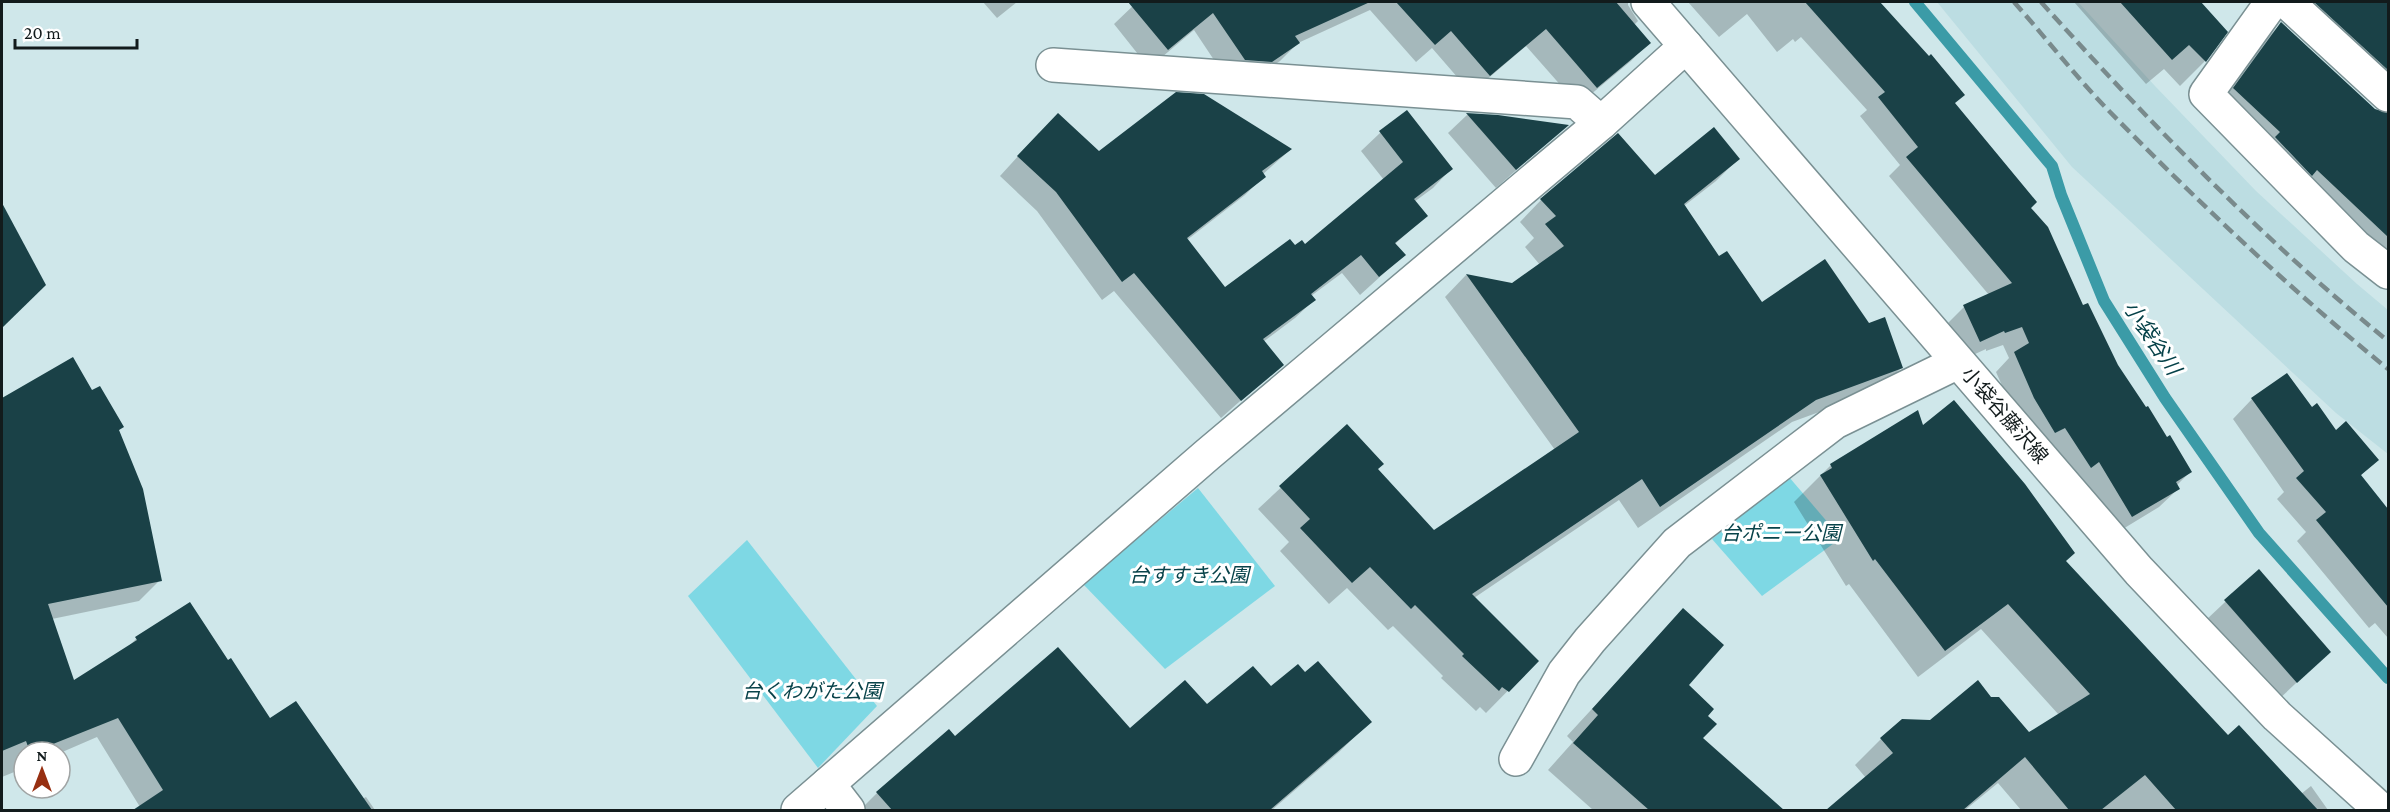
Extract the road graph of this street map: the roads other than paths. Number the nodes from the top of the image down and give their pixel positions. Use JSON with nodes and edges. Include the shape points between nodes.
{"nodes":[{"id":1,"x":1648,"y":2,"type":"edge"},
{"id":2,"x":2272,"y":2,"type":"edge"},
{"id":3,"x":2287,"y":2,"type":"edge"},
{"id":4,"x":1686,"y":46,"type":"junction"},
{"id":5,"x":1053,"y":65,"type":"dead end"},
{"id":6,"x":2388,"y":95,"type":"edge"},
{"id":7,"x":1601,"y":123,"type":"junction"},
{"id":8,"x":2388,"y":272,"type":"edge"},
{"id":9,"x":1958,"y":362,"type":"junction"},
{"id":10,"x":1516,"y":759,"type":"dead end"},
{"id":11,"x":828,"y":784,"type":"junction"},
{"id":12,"x":798,"y":810,"type":"edge"},
{"id":13,"x":848,"y":810,"type":"edge"},
{"id":14,"x":2381,"y":810,"type":"edge"}],
"edges":[{"from":1,"to":4,"type":"street","name":"小袋谷藤沢線"},
{"from":2,"to":8,"type":"street","via":[[2206,94],[2356,247]]},
{"from":3,"to":6,"type":"street"},
{"from":4,"to":7,"type":"street"},
{"from":4,"to":9,"type":"street","name":"小袋谷藤沢線"},
{"from":5,"to":7,"type":"street","via":[[1578,102]]},
{"from":7,"to":11,"type":"street","via":[[1207,455]]},
{"from":9,"to":10,"type":"street","via":[[1835,423],[1677,543],[1564,673]]},
{"from":9,"to":14,"type":"street","name":"小袋谷藤沢線","via":[[2139,571],[2277,716]]},
{"from":11,"to":12,"type":"street"},
{"from":11,"to":13,"type":"street"}]}
